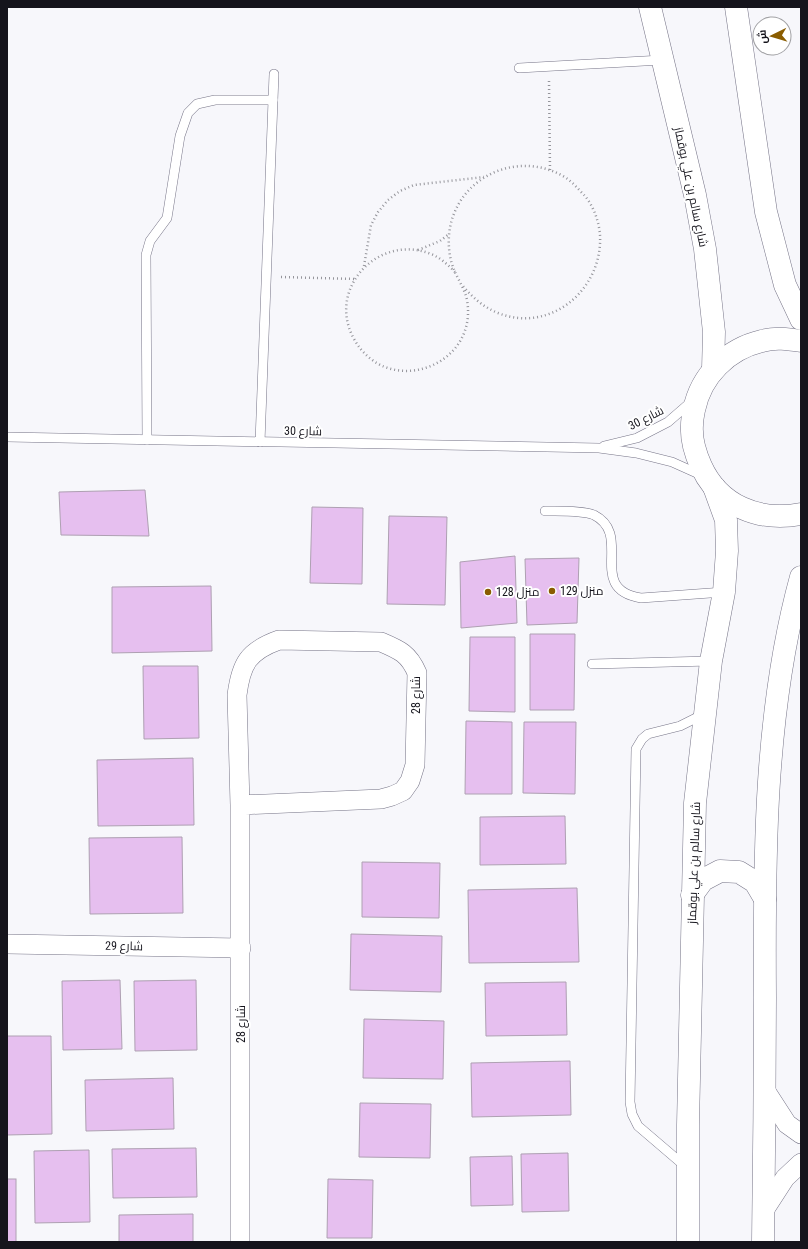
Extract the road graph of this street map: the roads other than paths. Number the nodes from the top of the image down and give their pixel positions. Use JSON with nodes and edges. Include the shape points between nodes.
{"nodes":[{"id":1,"x":650,"y":7,"type":"edge"},
{"id":2,"x":736,"y":7,"type":"edge"},
{"id":3,"x":662,"y":60,"type":"junction"},
{"id":4,"x":519,"y":68,"type":"dead end"},
{"id":5,"x":274,"y":74,"type":"dead end"},
{"id":6,"x":273,"y":100,"type":"junction"},
{"id":7,"x":801,"y":319,"type":"edge"},
{"id":8,"x":801,"y":341,"type":"edge"},
{"id":9,"x":713,"y":369,"type":"junction"},
{"id":10,"x":697,"y":397,"type":"junction"},
{"id":11,"x":7,"y":438,"type":"edge"},
{"id":12,"x":146,"y":440,"type":"junction"},
{"id":13,"x":260,"y":442,"type":"junction"},
{"id":14,"x":599,"y":448,"type":"junction"},
{"id":15,"x":710,"y":482,"type":"junction"},
{"id":16,"x":545,"y":511,"type":"dead end"},
{"id":17,"x":801,"y":514,"type":"edge"},
{"id":18,"x":801,"y":577,"type":"edge"},
{"id":19,"x":724,"y":592,"type":"junction"},
{"id":20,"x":711,"y":661,"type":"junction"},
{"id":21,"x":592,"y":664,"type":"dead end"},
{"id":22,"x":705,"y":713,"type":"junction"},
{"id":23,"x":240,"y":805,"type":"junction"},
{"id":24,"x":692,"y":895,"type":"junction"},
{"id":25,"x":765,"y":899,"type":"junction"},
{"id":26,"x":7,"y":944,"type":"edge"},
{"id":27,"x":241,"y":948,"type":"junction"},
{"id":28,"x":765,"y":1090,"type":"junction"},
{"id":29,"x":801,"y":1134,"type":"edge"},
{"id":30,"x":801,"y":1163,"type":"edge"},
{"id":31,"x":688,"y":1168,"type":"junction"},
{"id":32,"x":763,"y":1212,"type":"junction"},
{"id":33,"x":240,"y":1242,"type":"edge"},
{"id":34,"x":688,"y":1242,"type":"edge"},
{"id":35,"x":763,"y":1242,"type":"edge"}],
"edges":[{"from":1,"to":3,"type":"main road","name":"شارع سالم بن علي بوقماز"},
{"from":2,"to":7,"type":"main road","via":[[766,212],[785,285]]},
{"from":3,"to":4,"type":"lane"},
{"from":3,"to":9,"type":"main road","name":"شارع سالم بن علي بوقماز","via":[[705,249],[714,332]]},
{"from":5,"to":6,"type":"lane"},
{"from":6,"to":12,"type":"lane","via":[[216,100],[197,104],[188,113],[180,136],[167,218],[150,241],[146,255]]},
{"from":6,"to":13,"type":"lane"},
{"from":8,"to":9,"type":"main road","via":[[783,338],[763,340],[744,346]]},
{"from":9,"to":10,"type":"main road","name":"شارع سالم بن علي بوقماز"},
{"from":10,"to":14,"type":"lane","name":"شارع 30","via":[[668,422],[637,438]]},
{"from":10,"to":15,"type":"main road","name":"شارع سالم بن علي بوقماز","via":[[692,424],[695,452]]},
{"from":11,"to":12,"type":"lane","name":"شارع 30"},
{"from":12,"to":13,"type":"lane","name":"شارع 30"},
{"from":13,"to":14,"type":"lane","name":"شارع 30"},
{"from":14,"to":15,"type":"lane","name":"شارع 30","via":[[636,453],[672,462]]},
{"from":15,"to":17,"type":"main road","via":[[726,498],[755,513],[771,516]]},
{"from":15,"to":19,"type":"main road","name":"شارع سالم بن علي بوقماز","via":[[726,520]]},
{"from":16,"to":19,"type":"lane","via":[[581,512],[602,521],[610,531],[613,581],[629,596],[641,598]]},
{"from":18,"to":25,"type":"main road","via":[[786,644],[771,745]]},
{"from":19,"to":20,"type":"main road","name":"شارع سالم بن علي بوقماز"},
{"from":20,"to":21,"type":"lane"},
{"from":20,"to":22,"type":"main road","name":"شارع سالم بن علي بوقماز"},
{"from":22,"to":24,"type":"main road","name":"شارع سالم بن علي بوقماز","via":[[695,803]]},
{"from":22,"to":31,"type":"lane","via":[[680,726],[648,734],[636,749],[630,1102],[638,1126]]},
{"from":23,"to":23,"type":"street","name":"شارع 28","via":[[237,695],[239,677],[245,663],[256,650],[279,640],[381,642],[406,655],[413,663],[417,673],[415,765],[410,781],[403,791],[381,800]]},
{"from":23,"to":27,"type":"street","name":"شارع 28"},
{"from":24,"to":25,"type":"main road","via":[[703,880],[720,871],[739,872],[755,882]]},
{"from":24,"to":31,"type":"main road","name":"شارع سالم بن علي بوقماز"},
{"from":25,"to":28,"type":"main road"},
{"from":26,"to":27,"type":"street","name":"شارع 29"},
{"from":27,"to":33,"type":"street","name":"شارع 28"},
{"from":28,"to":29,"type":"street","via":[[787,1124]]},
{"from":28,"to":32,"type":"main road"},
{"from":30,"to":32,"type":"street","via":[[784,1178]]},
{"from":31,"to":34,"type":"main road","name":"شارع سالم بن علي بوقماز"},
{"from":32,"to":35,"type":"main road"}]}
